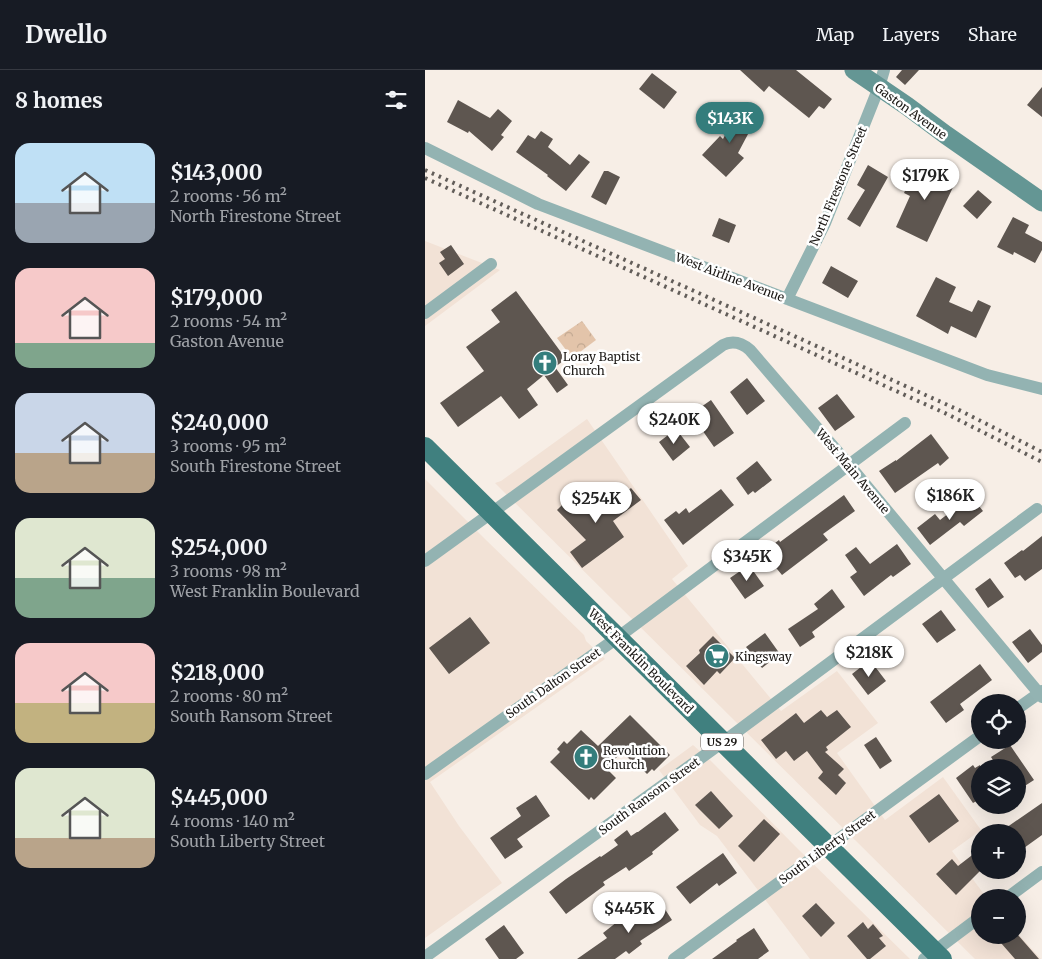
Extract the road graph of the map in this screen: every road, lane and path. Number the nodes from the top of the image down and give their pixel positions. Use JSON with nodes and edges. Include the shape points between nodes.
{"nodes":[{"id":1,"x":854,"y":70,"type":"edge"},
{"id":2,"x":881,"y":79,"type":"edge"},
{"id":3,"x":425,"y":148,"type":"edge"},
{"id":4,"x":1042,"y":202,"type":"edge"},
{"id":5,"x":491,"y":264,"type":"dead end"},
{"id":6,"x":787,"y":299,"type":"junction"},
{"id":7,"x":425,"y":313,"type":"edge"},
{"id":8,"x":1042,"y":389,"type":"edge"},
{"id":9,"x":905,"y":423,"type":"dead end"},
{"id":10,"x":425,"y":447,"type":"edge"},
{"id":11,"x":849,"y":465,"type":"junction"},
{"id":12,"x":1037,"y":509,"type":"dead end"},
{"id":13,"x":491,"y":513,"type":"junction"},
{"id":14,"x":425,"y":561,"type":"edge"},
{"id":15,"x":943,"y":579,"type":"junction"},
{"id":16,"x":617,"y":638,"type":"junction"},
{"id":17,"x":1041,"y":694,"type":"edge"},
{"id":18,"x":1026,"y":703,"type":"edge"},
{"id":19,"x":723,"y":742,"type":"junction"},
{"id":20,"x":971,"y":742,"type":"edge"},
{"id":21,"x":425,"y":774,"type":"edge"},
{"id":22,"x":827,"y":846,"type":"junction"},
{"id":23,"x":1042,"y":872,"type":"edge"},
{"id":24,"x":1019,"y":889,"type":"edge"},
{"id":25,"x":971,"y":925,"type":"edge"},
{"id":26,"x":425,"y":957,"type":"edge"},
{"id":27,"x":934,"y":957,"type":"edge"},
{"id":28,"x":673,"y":959,"type":"edge"}],
"edges":[{"from":1,"to":2,"type":"main road","name":"Gaston Avenue"},
{"from":2,"to":4,"type":"main road","name":"Gaston Avenue","via":[[907,106],[946,136]]},
{"from":2,"to":6,"type":"street","name":"North Firestone Street","via":[[825,223]]},
{"from":3,"to":6,"type":"street","name":"West Airline Avenue","via":[[537,204]]},
{"from":5,"to":7,"type":"street"},
{"from":6,"to":8,"type":"street","name":"West Airline Avenue","via":[[987,375]]},
{"from":9,"to":11,"type":"street","name":"South Dalton Street"},
{"from":10,"to":13,"type":"main road","name":"West Franklin Boulevard","number":"US 29"},
{"from":11,"to":13,"type":"street","name":"West Main Avenue","via":[[750,350],[732,342]]},
{"from":11,"to":15,"type":"street","name":"West Main Avenue"},
{"from":11,"to":16,"type":"street","name":"South Dalton Street"},
{"from":12,"to":15,"type":"street","name":"South Ransom Street"},
{"from":13,"to":14,"type":"street"},
{"from":13,"to":16,"type":"main road","name":"West Franklin Boulevard","number":"US 29"},
{"from":15,"to":17,"type":"street","name":"West Main Avenue"},
{"from":15,"to":19,"type":"street","name":"South Ransom Street"},
{"from":16,"to":19,"type":"main road","name":"West Franklin Boulevard","number":"US 29"},
{"from":16,"to":21,"type":"street","name":"South Dalton Street"},
{"from":17,"to":18,"type":"street"},
{"from":19,"to":22,"type":"main road","name":"West Franklin Boulevard","number":"US 29"},
{"from":19,"to":26,"type":"street","name":"South Ransom Street"},
{"from":20,"to":22,"type":"street","name":"South Liberty Street"},
{"from":22,"to":27,"type":"main road","name":"West Franklin Boulevard","number":"US 29"},
{"from":22,"to":28,"type":"street","name":"South Liberty Street"},
{"from":23,"to":24,"type":"street"},
{"from":25,"to":27,"type":"street"}]}
